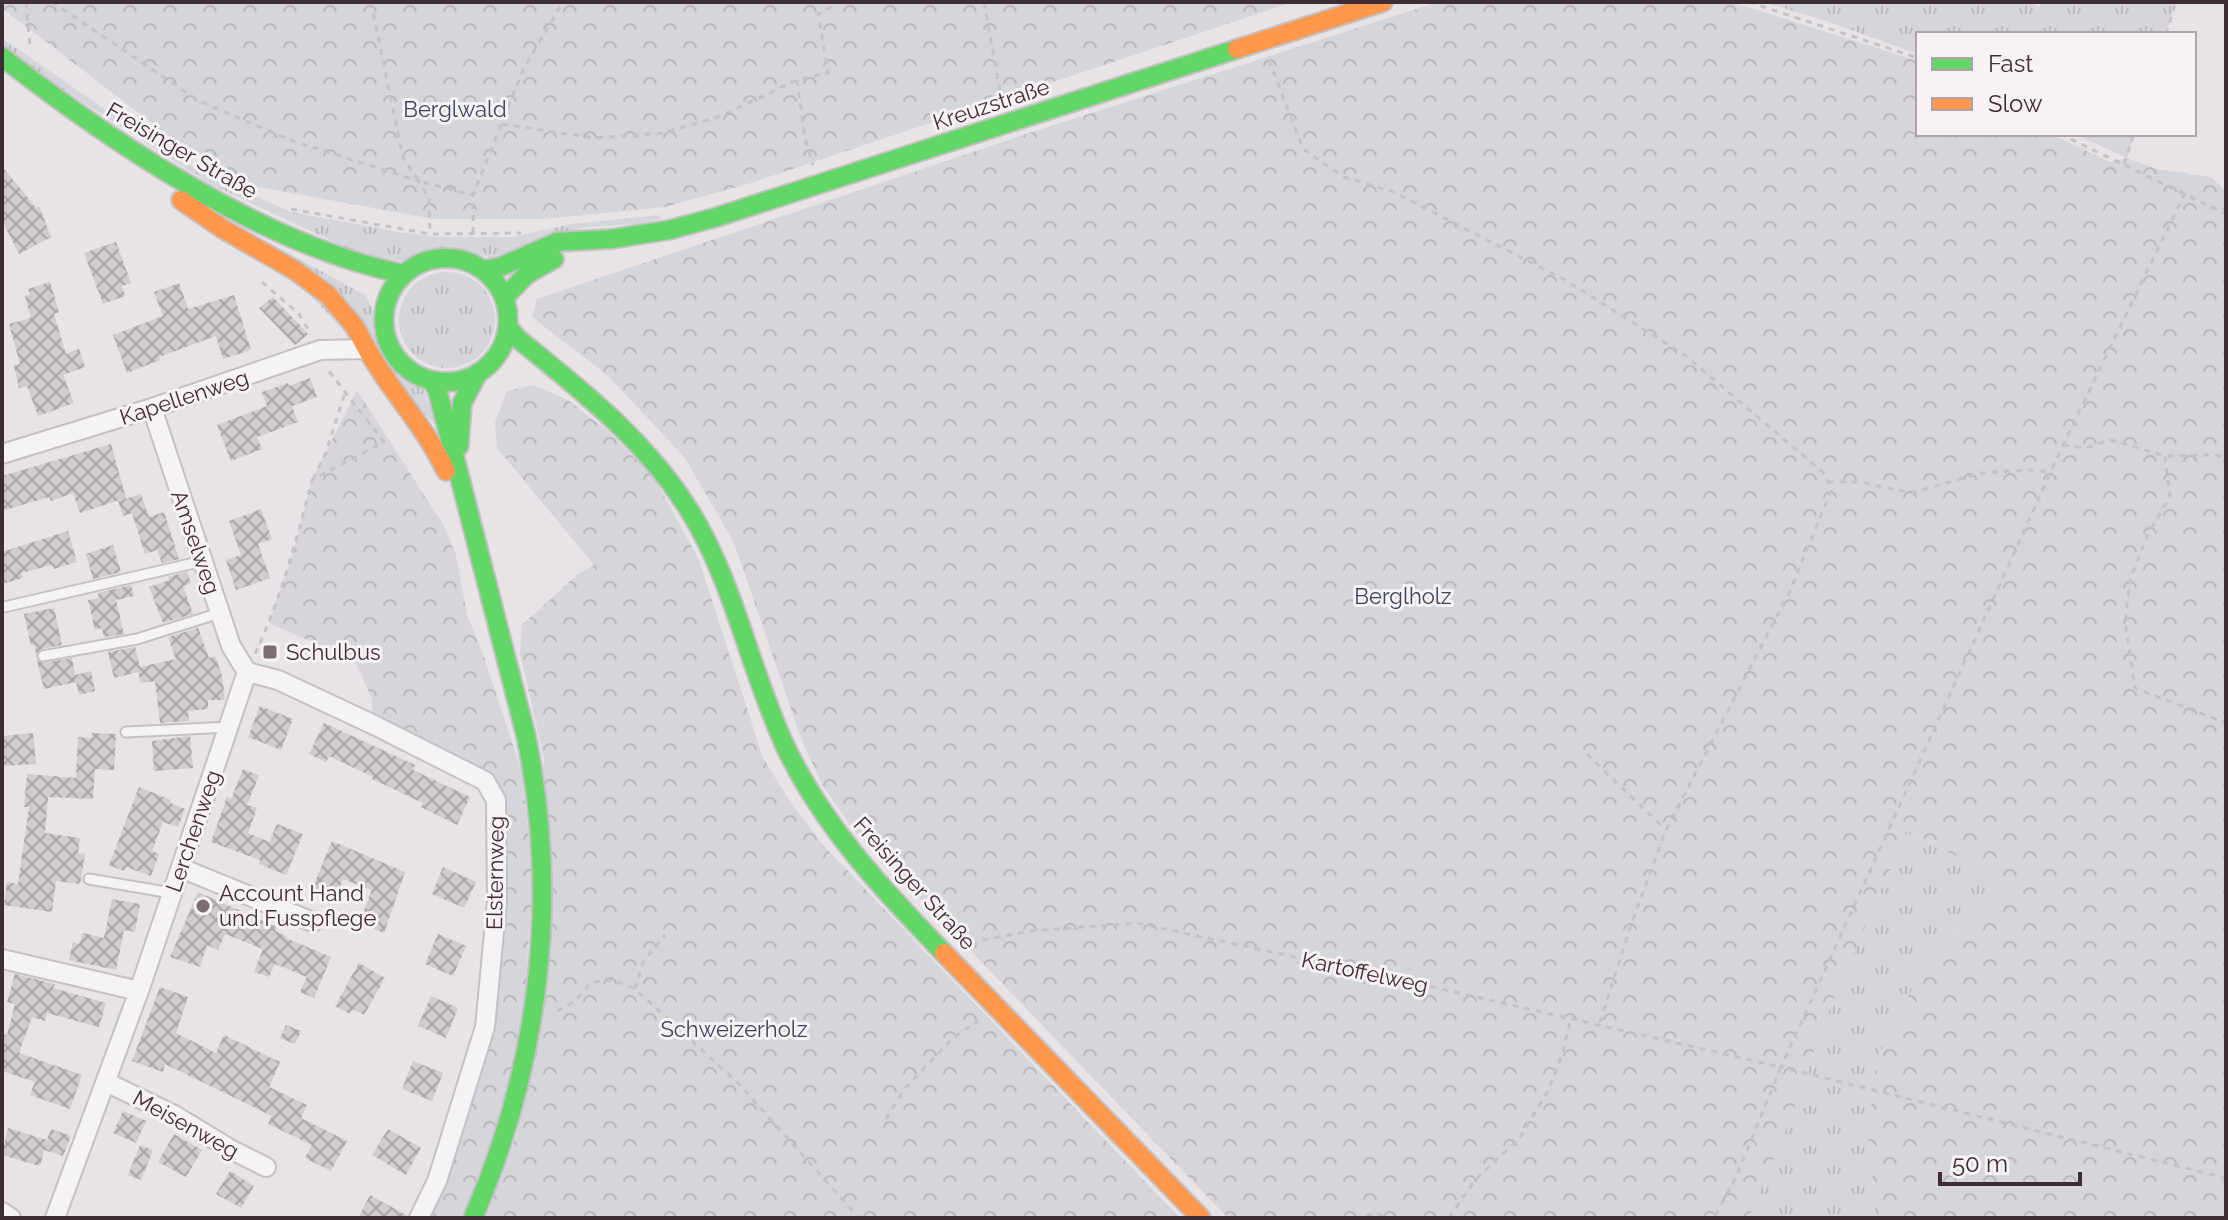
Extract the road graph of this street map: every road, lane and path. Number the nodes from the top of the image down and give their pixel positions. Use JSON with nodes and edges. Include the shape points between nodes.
{"nodes":[{"id":1,"x":26,"y":2,"type":"edge"},
{"id":2,"x":52,"y":2,"type":"edge"},
{"id":3,"x":371,"y":2,"type":"edge"},
{"id":4,"x":563,"y":2,"type":"edge"},
{"id":5,"x":839,"y":2,"type":"edge"},
{"id":6,"x":984,"y":2,"type":"edge"},
{"id":7,"x":1383,"y":2,"type":"edge"},
{"id":8,"x":1749,"y":2,"type":"edge"},
{"id":9,"x":2176,"y":2,"type":"edge"},
{"id":10,"x":2167,"y":32,"type":"edge"},
{"id":11,"x":1261,"y":41,"type":"junction"},
{"id":12,"x":30,"y":55,"type":"dead end"},
{"id":13,"x":2,"y":57,"type":"edge"},
{"id":14,"x":1916,"y":57,"type":"edge"},
{"id":15,"x":2,"y":71,"type":"edge"},
{"id":16,"x":797,"y":80,"type":"junction"},
{"id":17,"x":55,"y":100,"type":"junction"},
{"id":18,"x":1013,"y":122,"type":"junction"},
{"id":19,"x":502,"y":124,"type":"junction"},
{"id":20,"x":2064,"y":136,"type":"edge"},
{"id":21,"x":2133,"y":136,"type":"edge"},
{"id":22,"x":138,"y":156,"type":"junction"},
{"id":23,"x":2124,"y":164,"type":"junction"},
{"id":24,"x":813,"y":165,"type":"dead end"},
{"id":25,"x":419,"y":181,"type":"junction"},
{"id":26,"x":2185,"y":193,"type":"junction"},
{"id":27,"x":473,"y":195,"type":"junction"},
{"id":28,"x":287,"y":208,"type":"dead end"},
{"id":29,"x":2226,"y":214,"type":"edge"},
{"id":30,"x":473,"y":233,"type":"junction"},
{"id":31,"x":522,"y":233,"type":"dead end"},
{"id":32,"x":430,"y":234,"type":"junction"},
{"id":33,"x":288,"y":236,"type":"junction"},
{"id":34,"x":611,"y":239,"type":"junction"},
{"id":35,"x":483,"y":270,"type":"junction"},
{"id":36,"x":254,"y":274,"type":"dead end"},
{"id":37,"x":403,"y":274,"type":"junction"},
{"id":38,"x":504,"y":298,"type":"junction"},
{"id":39,"x":385,"y":306,"type":"junction"},
{"id":40,"x":508,"y":327,"type":"junction"},
{"id":41,"x":367,"y":349,"type":"junction"},
{"id":42,"x":320,"y":350,"type":"junction"},
{"id":43,"x":495,"y":358,"type":"junction"},
{"id":44,"x":478,"y":373,"type":"junction"},
{"id":45,"x":561,"y":376,"type":"junction"},
{"id":46,"x":431,"y":380,"type":"junction"},
{"id":47,"x":345,"y":393,"type":"junction"},
{"id":48,"x":152,"y":408,"type":"junction"},
{"id":49,"x":2063,"y":445,"type":"junction"},
{"id":50,"x":2,"y":454,"type":"edge"},
{"id":51,"x":2165,"y":456,"type":"junction"},
{"id":52,"x":2226,"y":457,"type":"edge"},
{"id":53,"x":458,"y":466,"type":"junction"},
{"id":54,"x":2051,"y":472,"type":"junction"},
{"id":55,"x":312,"y":480,"type":"junction"},
{"id":56,"x":1828,"y":482,"type":"junction"},
{"id":57,"x":479,"y":556,"type":"junction"},
{"id":58,"x":203,"y":561,"type":"junction"},
{"id":59,"x":4,"y":607,"type":"dead end"},
{"id":60,"x":220,"y":613,"type":"junction"},
{"id":61,"x":43,"y":656,"type":"dead end"},
{"id":62,"x":247,"y":672,"type":"junction"},
{"id":63,"x":2226,"y":723,"type":"edge"},
{"id":64,"x":230,"y":727,"type":"junction"},
{"id":65,"x":126,"y":732,"type":"dead end"},
{"id":66,"x":1587,"y":754,"type":"dead end"},
{"id":67,"x":1666,"y":830,"type":"junction"},
{"id":68,"x":181,"y":868,"type":"junction"},
{"id":69,"x":89,"y":879,"type":"dead end"},
{"id":70,"x":172,"y":893,"type":"junction"},
{"id":71,"x":313,"y":922,"type":"dead end"},
{"id":72,"x":665,"y":935,"type":"dead end"},
{"id":73,"x":949,"y":958,"type":"junction"},
{"id":74,"x":2,"y":959,"type":"edge"},
{"id":75,"x":635,"y":989,"type":"junction"},
{"id":76,"x":139,"y":991,"type":"junction"},
{"id":77,"x":993,"y":1004,"type":"junction"},
{"id":78,"x":565,"y":1009,"type":"dead end"},
{"id":79,"x":1570,"y":1019,"type":"junction"},
{"id":80,"x":1599,"y":1025,"type":"junction"},
{"id":81,"x":1781,"y":1067,"type":"junction"},
{"id":82,"x":106,"y":1082,"type":"junction"},
{"id":83,"x":886,"y":1119,"type":"dead end"},
{"id":84,"x":266,"y":1167,"type":"dead end"},
{"id":85,"x":2226,"y":1178,"type":"edge"},
{"id":86,"x":2,"y":1212,"type":"edge"},
{"id":87,"x":11,"y":1218,"type":"edge"},
{"id":88,"x":55,"y":1218,"type":"edge"},
{"id":89,"x":419,"y":1218,"type":"edge"},
{"id":90,"x":473,"y":1218,"type":"edge"},
{"id":91,"x":859,"y":1218,"type":"edge"},
{"id":92,"x":1201,"y":1218,"type":"edge"},
{"id":93,"x":1354,"y":1218,"type":"edge"},
{"id":94,"x":1387,"y":1218,"type":"edge"},
{"id":95,"x":1449,"y":1218,"type":"edge"},
{"id":96,"x":1714,"y":1218,"type":"edge"}],
"edges":[{"from":1,"to":12,"type":"path"},
{"from":2,"to":25,"type":"path","via":[[199,101],[296,142]]},
{"from":3,"to":25,"type":"path","via":[[403,158]]},
{"from":4,"to":19,"type":"path","via":[[523,70]]},
{"from":5,"to":16,"type":"path","via":[[818,14],[828,73]]},
{"from":6,"to":18,"type":"path","via":[[1003,102]]},
{"from":7,"to":11,"type":"main road","name":"Kreuzstraße"},
{"from":8,"to":14,"type":"path"},
{"from":9,"to":10,"type":"path"},
{"from":11,"to":18,"type":"main road","name":"Kreuzstraße"},
{"from":11,"to":56,"type":"path","via":[[1303,149],[1344,177],[1394,192],[1565,280],[1686,356]]},
{"from":13,"to":17,"type":"main road","name":"Freisinger Straße"},
{"from":15,"to":17,"type":"main road","name":"Freisinger Straße"},
{"from":16,"to":19,"type":"path","via":[[718,117],[663,133],[594,138]]},
{"from":16,"to":24,"type":"path"},
{"from":17,"to":22,"type":"main road","name":"Freisinger Straße"},
{"from":18,"to":34,"type":"main road","name":"Kreuzstraße","via":[[717,217]]},
{"from":19,"to":27,"type":"path"},
{"from":20,"to":23,"type":"path"},
{"from":21,"to":23,"type":"path"},
{"from":22,"to":33,"type":"main road","name":"Freisinger Straße"},
{"from":22,"to":41,"type":"main road","via":[[171,194],[330,294],[350,315]]},
{"from":23,"to":26,"type":"path"},
{"from":25,"to":27,"type":"path"},
{"from":25,"to":32,"type":"path","via":[[429,199]]},
{"from":26,"to":29,"type":"path"},
{"from":26,"to":49,"type":"path"},
{"from":27,"to":30,"type":"path"},
{"from":28,"to":32,"type":"path"},
{"from":30,"to":31,"type":"path"},
{"from":30,"to":32,"type":"path"},
{"from":33,"to":37,"type":"main road","via":[[372,269]]},
{"from":33,"to":39,"type":"main road","via":[[364,285]]},
{"from":34,"to":35,"type":"main road","name":"Kreuzstraße","via":[[557,242]]},
{"from":34,"to":38,"type":"main road","name":"Kreuzstraße","via":[[549,261]]},
{"from":35,"to":37,"type":"main road","via":[[451,258],[417,264]]},
{"from":35,"to":38,"type":"main road"},
{"from":36,"to":42,"type":"path","via":[[299,314]]},
{"from":37,"to":39,"type":"main road"},
{"from":38,"to":40,"type":"main road"},
{"from":39,"to":46,"type":"main road","via":[[384,326],[394,352],[413,373]]},
{"from":40,"to":43,"type":"main road"},
{"from":40,"to":45,"type":"main road","name":"Freisinger Straße"},
{"from":41,"to":42,"type":"street","name":"Kapellenweg"},
{"from":41,"to":57,"type":"main road","via":[[391,390],[436,446]]},
{"from":42,"to":47,"type":"path","via":[[324,365]]},
{"from":42,"to":48,"type":"street","name":"Kapellenweg"},
{"from":43,"to":44,"type":"main road"},
{"from":43,"to":45,"type":"main road"},
{"from":44,"to":46,"type":"main road","via":[[456,381]]},
{"from":44,"to":53,"type":"main road","via":[[462,403]]},
{"from":45,"to":73,"type":"main road","name":"Freisinger Straße","via":[[643,449],[690,511],[715,557],[765,698],[802,778],[844,843]]},
{"from":46,"to":53,"type":"main road"},
{"from":47,"to":55,"type":"path"},
{"from":47,"to":55,"type":"path","via":[[384,442]]},
{"from":48,"to":50,"type":"street","name":"Kapellenweg"},
{"from":48,"to":58,"type":"street","name":"Amselweg"},
{"from":49,"to":51,"type":"path","via":[[2085,448],[2111,440]]},
{"from":49,"to":54,"type":"path"},
{"from":51,"to":52,"type":"path"},
{"from":51,"to":63,"type":"path","via":[[2170,496],[2130,580],[2125,622],[2135,688]]},
{"from":53,"to":57,"type":"main road"},
{"from":54,"to":56,"type":"path","via":[[1981,473],[1912,493],[1861,482]]},
{"from":54,"to":81,"type":"path"},
{"from":55,"to":62,"type":"path","via":[[284,579]]},
{"from":56,"to":67,"type":"path","via":[[1831,491],[1790,591]]},
{"from":57,"to":90,"type":"main road","via":[[532,764],[543,877],[533,1018],[508,1131]]},
{"from":58,"to":59,"type":"lane"},
{"from":58,"to":60,"type":"street","name":"Amselweg"},
{"from":60,"to":61,"type":"lane","via":[[137,639]]},
{"from":60,"to":62,"type":"street","name":"Amselweg"},
{"from":62,"to":64,"type":"street","name":"Lerchenweg"},
{"from":62,"to":89,"type":"street","name":"Elsternweg","via":[[291,686],[485,781],[496,800],[497,901],[485,1027],[437,1181]]},
{"from":64,"to":65,"type":"lane"},
{"from":64,"to":68,"type":"street","name":"Lerchenweg"},
{"from":66,"to":67,"type":"path"},
{"from":67,"to":80,"type":"path"},
{"from":68,"to":70,"type":"street","name":"Lerchenweg"},
{"from":68,"to":71,"type":"street"},
{"from":69,"to":70,"type":"lane"},
{"from":70,"to":76,"type":"street","name":"Lerchenweg"},
{"from":72,"to":75,"type":"path","via":[[643,962]]},
{"from":73,"to":77,"type":"main road","name":"Freisinger Straße"},
{"from":73,"to":79,"type":"path","name":"Kartoffelweg","via":[[983,940],[1031,931],[1137,923]]},
{"from":74,"to":76,"type":"street"},
{"from":75,"to":78,"type":"path","via":[[613,980],[592,982]]},
{"from":75,"to":91,"type":"path","via":[[738,1083]]},
{"from":76,"to":82,"type":"street","name":"Lerchenweg"},
{"from":77,"to":83,"type":"path","via":[[905,1088]]},
{"from":77,"to":92,"type":"main road","name":"Freisinger Straße"},
{"from":79,"to":80,"type":"path","name":"Kartoffelweg"},
{"from":79,"to":95,"type":"path","via":[[1548,1091],[1519,1139],[1475,1180]]},
{"from":80,"to":81,"type":"path","name":"Kartoffelweg"},
{"from":81,"to":85,"type":"path","name":"Kartoffelweg"},
{"from":81,"to":96,"type":"path"},
{"from":82,"to":84,"type":"street","name":"Meisenweg"},
{"from":82,"to":88,"type":"street","name":"Lerchenweg"},
{"from":86,"to":87,"type":"street"},
{"from":93,"to":94,"type":"path"}]}
